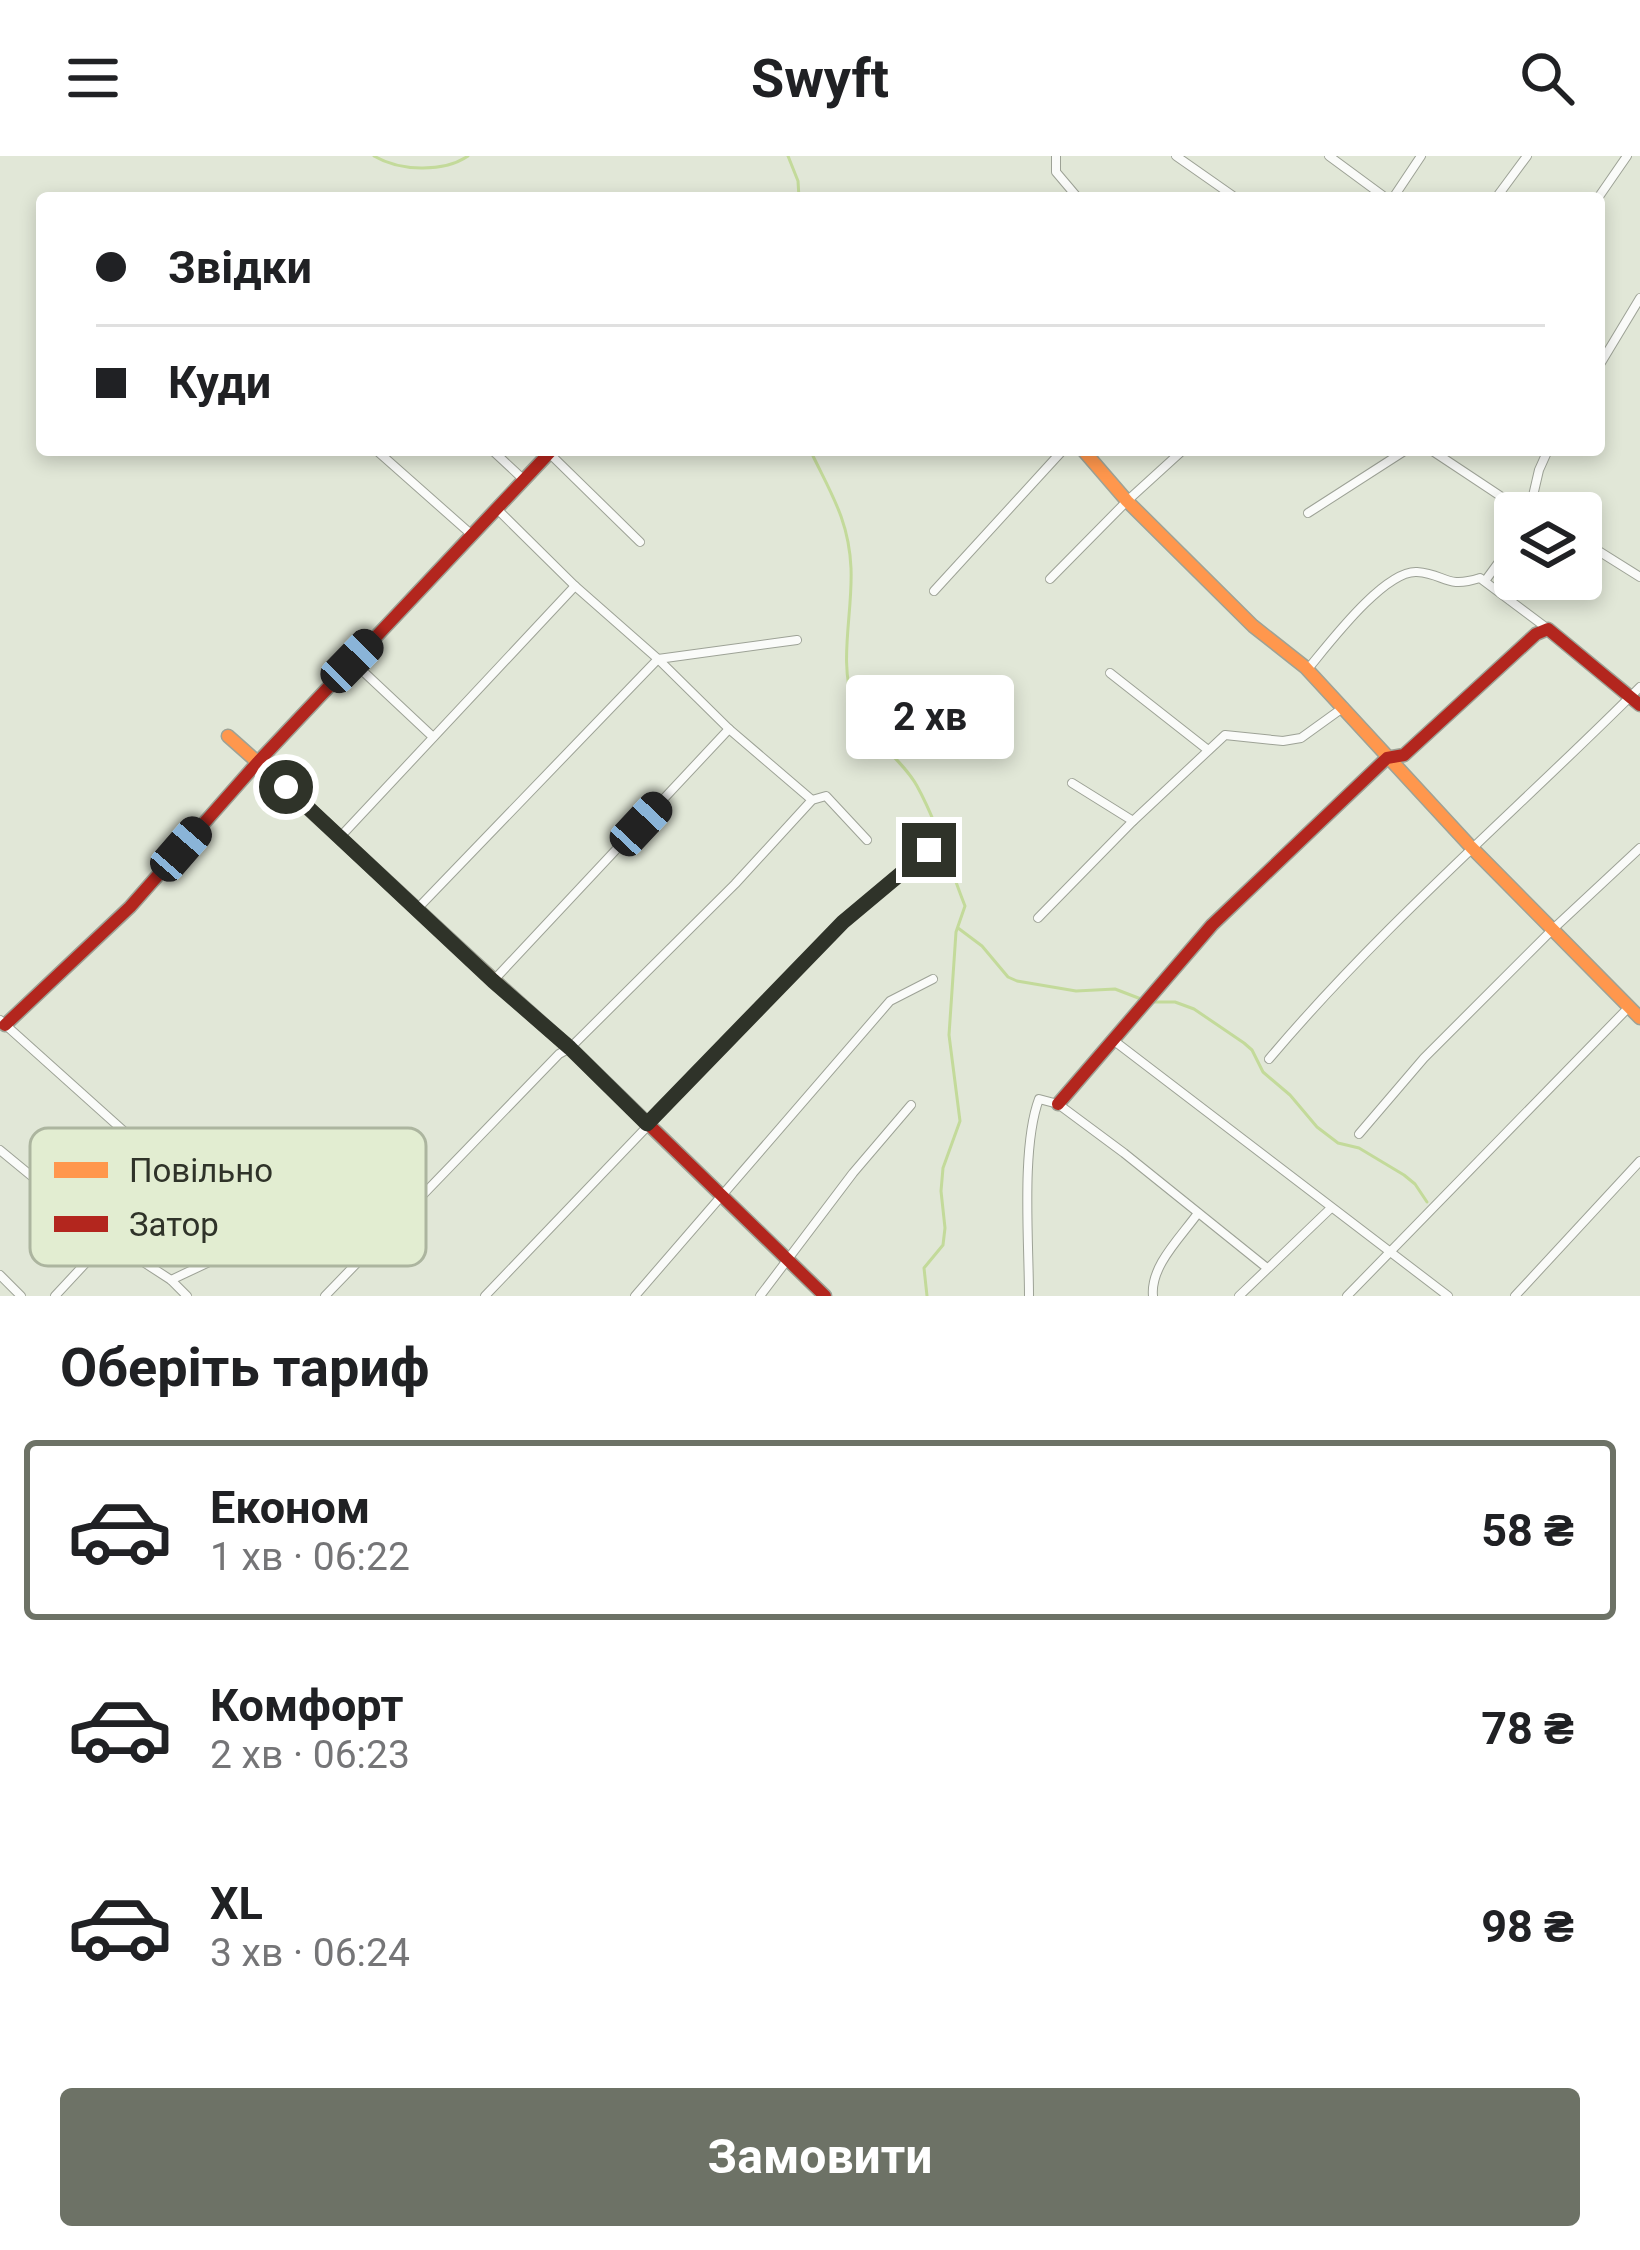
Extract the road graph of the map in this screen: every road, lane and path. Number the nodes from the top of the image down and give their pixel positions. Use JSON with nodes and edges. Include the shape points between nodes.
{"nodes":[{"id":1,"x":1056,"y":156,"type":"edge"},
{"id":2,"x":1176,"y":156,"type":"edge"},
{"id":3,"x":1329,"y":156,"type":"edge"},
{"id":4,"x":1421,"y":156,"type":"edge"},
{"id":5,"x":1527,"y":156,"type":"edge"},
{"id":6,"x":1627,"y":156,"type":"edge"},
{"id":7,"x":1073,"y":192,"type":"edge"},
{"id":8,"x":1227,"y":192,"type":"edge"},
{"id":9,"x":1380,"y":192,"type":"edge"},
{"id":10,"x":1394,"y":192,"type":"edge"},
{"id":11,"x":1500,"y":192,"type":"edge"},
{"id":12,"x":1602,"y":192,"type":"edge"},
{"id":13,"x":1640,"y":298,"type":"edge"},
{"id":14,"x":1605,"y":356,"type":"edge"},
{"id":15,"x":383,"y":456,"type":"edge"},
{"id":16,"x":498,"y":456,"type":"edge"},
{"id":17,"x":547,"y":456,"type":"edge"},
{"id":18,"x":555,"y":456,"type":"edge"},
{"id":19,"x":1058,"y":456,"type":"edge"},
{"id":20,"x":1088,"y":456,"type":"edge"},
{"id":21,"x":1176,"y":456,"type":"edge"},
{"id":22,"x":1397,"y":456,"type":"edge"},
{"id":23,"x":1441,"y":456,"type":"edge"},
{"id":24,"x":1545,"y":456,"type":"edge"},
{"id":25,"x":524,"y":480,"type":"junction"},
{"id":26,"x":1499,"y":492,"type":"edge"},
{"id":27,"x":1536,"y":492,"type":"edge"},
{"id":28,"x":1127,"y":501,"type":"junction"},
{"id":29,"x":497,"y":509,"type":"junction"},
{"id":30,"x":1307,"y":513,"type":"dead end"},
{"id":31,"x":472,"y":535,"type":"junction"},
{"id":32,"x":640,"y":542,"type":"dead end"},
{"id":33,"x":1602,"y":554,"type":"edge"},
{"id":34,"x":1494,"y":568,"type":"edge"},
{"id":35,"x":1640,"y":578,"type":"edge"},
{"id":36,"x":1050,"y":580,"type":"dead end"},
{"id":37,"x":1485,"y":580,"type":"junction"},
{"id":38,"x":575,"y":586,"type":"junction"},
{"id":39,"x":934,"y":591,"type":"dead end"},
{"id":40,"x":1548,"y":629,"type":"junction"},
{"id":41,"x":797,"y":640,"type":"dead end"},
{"id":42,"x":658,"y":658,"type":"junction"},
{"id":43,"x":352,"y":661,"type":"junction"},
{"id":44,"x":1307,"y":670,"type":"junction"},
{"id":45,"x":1110,"y":673,"type":"dead end"},
{"id":46,"x":1637,"y":696,"type":"edge"},
{"id":47,"x":1343,"y":707,"type":"junction"},
{"id":48,"x":729,"y":729,"type":"junction"},
{"id":49,"x":228,"y":736,"type":"dead end"},
{"id":50,"x":433,"y":737,"type":"junction"},
{"id":51,"x":1208,"y":750,"type":"junction"},
{"id":52,"x":1387,"y":758,"type":"junction"},
{"id":53,"x":258,"y":762,"type":"junction"},
{"id":54,"x":1072,"y":783,"type":"dead end"},
{"id":55,"x":812,"y":800,"type":"junction"},
{"id":56,"x":1133,"y":821,"type":"junction"},
{"id":57,"x":341,"y":836,"type":"junction"},
{"id":58,"x":867,"y":840,"type":"dead end"},
{"id":59,"x":1471,"y":847,"type":"junction"},
{"id":60,"x":1640,"y":848,"type":"edge"},
{"id":61,"x":929,"y":850,"type":"dead end"},
{"id":62,"x":418,"y":908,"type":"junction"},
{"id":63,"x":1038,"y":918,"type":"dead end"},
{"id":64,"x":1552,"y":930,"type":"junction"},
{"id":65,"x":933,"y":979,"type":"dead end"},
{"id":66,"x":493,"y":981,"type":"junction"},
{"id":67,"x":1635,"y":1012,"type":"edge"},
{"id":68,"x":3,"y":1023,"type":"edge"},
{"id":69,"x":1112,"y":1040,"type":"junction"},
{"id":70,"x":570,"y":1048,"type":"junction"},
{"id":71,"x":1268,"y":1059,"type":"dead end"},
{"id":72,"x":1058,"y":1104,"type":"junction"},
{"id":73,"x":911,"y":1105,"type":"dead end"},
{"id":74,"x":647,"y":1124,"type":"junction"},
{"id":75,"x":120,"y":1128,"type":"edge"},
{"id":76,"x":1359,"y":1134,"type":"dead end"},
{"id":77,"x":0,"y":1150,"type":"edge"},
{"id":78,"x":1640,"y":1161,"type":"edge"},
{"id":79,"x":30,"y":1174,"type":"edge"},
{"id":80,"x":426,"y":1193,"type":"edge"},
{"id":81,"x":722,"y":1197,"type":"junction"},
{"id":82,"x":1331,"y":1208,"type":"junction"},
{"id":83,"x":1198,"y":1213,"type":"junction"},
{"id":84,"x":1392,"y":1252,"type":"junction"},
{"id":85,"x":786,"y":1260,"type":"junction"},
{"id":86,"x":82,"y":1266,"type":"edge"},
{"id":87,"x":150,"y":1266,"type":"edge"},
{"id":88,"x":201,"y":1266,"type":"edge"},
{"id":89,"x":355,"y":1266,"type":"edge"},
{"id":90,"x":1267,"y":1268,"type":"junction"},
{"id":91,"x":0,"y":1275,"type":"edge"},
{"id":92,"x":171,"y":1280,"type":"junction"},
{"id":93,"x":22,"y":1296,"type":"edge"},
{"id":94,"x":55,"y":1296,"type":"edge"},
{"id":95,"x":187,"y":1296,"type":"edge"},
{"id":96,"x":326,"y":1296,"type":"edge"},
{"id":97,"x":485,"y":1296,"type":"edge"},
{"id":98,"x":635,"y":1296,"type":"edge"},
{"id":99,"x":760,"y":1296,"type":"edge"},
{"id":100,"x":825,"y":1296,"type":"edge"},
{"id":101,"x":1029,"y":1296,"type":"edge"},
{"id":102,"x":1153,"y":1296,"type":"edge"},
{"id":103,"x":1239,"y":1296,"type":"edge"},
{"id":104,"x":1347,"y":1296,"type":"edge"},
{"id":105,"x":1448,"y":1296,"type":"edge"},
{"id":106,"x":1515,"y":1296,"type":"edge"}],
"edges":[{"from":1,"to":7,"type":"street","via":[[1056,172]]},
{"from":2,"to":8,"type":"street"},
{"from":3,"to":9,"type":"street"},
{"from":4,"to":10,"type":"street"},
{"from":5,"to":11,"type":"street"},
{"from":6,"to":12,"type":"street"},
{"from":13,"to":14,"type":"street"},
{"from":15,"to":31,"type":"street"},
{"from":16,"to":25,"type":"street"},
{"from":17,"to":25,"type":"street"},
{"from":18,"to":32,"type":"street"},
{"from":19,"to":39,"type":"street"},
{"from":20,"to":28,"type":"street"},
{"from":21,"to":28,"type":"street"},
{"from":22,"to":30,"type":"street"},
{"from":23,"to":26,"type":"street"},
{"from":24,"to":27,"type":"street"},
{"from":25,"to":29,"type":"street"},
{"from":28,"to":36,"type":"street"},
{"from":28,"to":44,"type":"street"},
{"from":29,"to":31,"type":"street"},
{"from":29,"to":38,"type":"street"},
{"from":31,"to":43,"type":"street"},
{"from":33,"to":35,"type":"street"},
{"from":34,"to":37,"type":"street"},
{"from":37,"to":40,"type":"street"},
{"from":37,"to":44,"type":"street","via":[[1460,584],[1414,571],[1384,584]]},
{"from":38,"to":42,"type":"street"},
{"from":38,"to":50,"type":"street"},
{"from":40,"to":46,"type":"street"},
{"from":40,"to":52,"type":"street","via":[[1404,755]]},
{"from":41,"to":42,"type":"street"},
{"from":42,"to":48,"type":"street"},
{"from":42,"to":62,"type":"street"},
{"from":43,"to":50,"type":"street"},
{"from":43,"to":53,"type":"street"},
{"from":44,"to":47,"type":"street"},
{"from":45,"to":51,"type":"street"},
{"from":46,"to":59,"type":"street"},
{"from":47,"to":51,"type":"street","via":[[1301,738],[1225,735]]},
{"from":47,"to":52,"type":"street"},
{"from":48,"to":55,"type":"street"},
{"from":48,"to":66,"type":"street"},
{"from":49,"to":53,"type":"street"},
{"from":50,"to":57,"type":"street"},
{"from":51,"to":56,"type":"street"},
{"from":52,"to":59,"type":"street"},
{"from":52,"to":69,"type":"street","via":[[1212,925]]},
{"from":53,"to":57,"type":"street"},
{"from":53,"to":68,"type":"street","via":[[130,908]]},
{"from":54,"to":56,"type":"street"},
{"from":55,"to":58,"type":"street","via":[[826,796]]},
{"from":55,"to":70,"type":"street"},
{"from":56,"to":63,"type":"street"},
{"from":57,"to":62,"type":"street"},
{"from":59,"to":64,"type":"street"},
{"from":59,"to":71,"type":"street"},
{"from":60,"to":64,"type":"street"},
{"from":61,"to":74,"type":"street","via":[[843,922]]},
{"from":62,"to":66,"type":"street"},
{"from":64,"to":67,"type":"street"},
{"from":64,"to":76,"type":"street"},
{"from":65,"to":81,"type":"street","via":[[890,1001]]},
{"from":66,"to":70,"type":"street"},
{"from":67,"to":84,"type":"street"},
{"from":68,"to":75,"type":"street"},
{"from":69,"to":72,"type":"street"},
{"from":69,"to":82,"type":"street"},
{"from":70,"to":74,"type":"street"},
{"from":70,"to":80,"type":"street"},
{"from":72,"to":83,"type":"street"},
{"from":72,"to":101,"type":"street","via":[[1039,1099],[1033,1115]]},
{"from":73,"to":85,"type":"street"},
{"from":74,"to":81,"type":"street"},
{"from":74,"to":97,"type":"street"},
{"from":77,"to":79,"type":"street"},
{"from":78,"to":106,"type":"street"},
{"from":81,"to":85,"type":"street"},
{"from":81,"to":98,"type":"street"},
{"from":82,"to":84,"type":"street"},
{"from":82,"to":90,"type":"street"},
{"from":83,"to":90,"type":"street"},
{"from":83,"to":102,"type":"street","via":[[1155,1274]]},
{"from":84,"to":104,"type":"street"},
{"from":84,"to":105,"type":"street"},
{"from":85,"to":99,"type":"street"},
{"from":85,"to":100,"type":"street"},
{"from":86,"to":94,"type":"street"},
{"from":87,"to":92,"type":"street"},
{"from":88,"to":92,"type":"street"},
{"from":89,"to":96,"type":"street"},
{"from":90,"to":103,"type":"street"},
{"from":91,"to":93,"type":"street"},
{"from":92,"to":95,"type":"street"}]}
